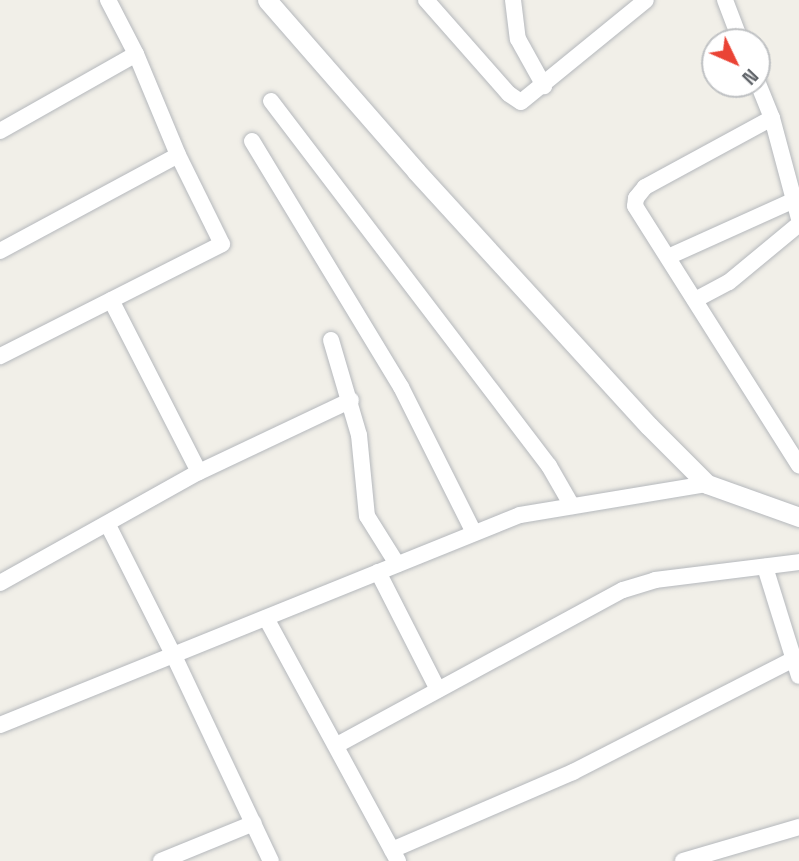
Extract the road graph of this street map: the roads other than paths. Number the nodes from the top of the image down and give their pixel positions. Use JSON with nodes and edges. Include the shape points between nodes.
{"nodes":[{"id":1,"x":108,"y":0,"type":"edge"},
{"id":2,"x":267,"y":0,"type":"edge"},
{"id":3,"x":426,"y":0,"type":"edge"},
{"id":4,"x":513,"y":0,"type":"edge"},
{"id":5,"x":646,"y":0,"type":"edge"},
{"id":6,"x":725,"y":0,"type":"edge"},
{"id":7,"x":736,"y":28,"type":"edge"},
{"id":8,"x":136,"y":54,"type":"junction"},
{"id":9,"x":544,"y":86,"type":"junction"},
{"id":10,"x":764,"y":98,"type":"edge"},
{"id":11,"x":271,"y":101,"type":"dead end"},
{"id":12,"x":772,"y":118,"type":"junction"},
{"id":13,"x":0,"y":131,"type":"edge"},
{"id":14,"x":252,"y":141,"type":"dead end"},
{"id":15,"x":178,"y":155,"type":"junction"},
{"id":16,"x":794,"y":200,"type":"junction"},
{"id":17,"x":799,"y":222,"type":"edge"},
{"id":18,"x":0,"y":251,"type":"edge"},
{"id":19,"x":668,"y":257,"type":"junction"},
{"id":20,"x":111,"y":300,"type":"junction"},
{"id":21,"x":695,"y":300,"type":"junction"},
{"id":22,"x":331,"y":340,"type":"dead end"},
{"id":23,"x":0,"y":356,"type":"edge"},
{"id":24,"x":351,"y":400,"type":"junction"},
{"id":25,"x":799,"y":465,"type":"edge"},
{"id":26,"x":200,"y":472,"type":"junction"},
{"id":27,"x":707,"y":484,"type":"junction"},
{"id":28,"x":572,"y":506,"type":"junction"},
{"id":29,"x":799,"y":517,"type":"edge"},
{"id":30,"x":108,"y":525,"type":"junction"},
{"id":31,"x":474,"y":533,"type":"junction"},
{"id":32,"x":799,"y":562,"type":"edge"},
{"id":33,"x":397,"y":564,"type":"junction"},
{"id":34,"x":765,"y":567,"type":"junction"},
{"id":35,"x":378,"y":572,"type":"junction"},
{"id":36,"x":2,"y":578,"type":"edge"},
{"id":37,"x":266,"y":618,"type":"junction"},
{"id":38,"x":173,"y":654,"type":"junction"},
{"id":39,"x":794,"y":659,"type":"junction"},
{"id":40,"x":799,"y":676,"type":"edge"},
{"id":41,"x":438,"y":690,"type":"junction"},
{"id":42,"x":0,"y":725,"type":"edge"},
{"id":43,"x":337,"y":745,"type":"junction"},
{"id":44,"x":254,"y":823,"type":"junction"},
{"id":45,"x":799,"y":827,"type":"edge"},
{"id":46,"x":395,"y":855,"type":"edge"},
{"id":47,"x":160,"y":861,"type":"edge"},
{"id":48,"x":271,"y":861,"type":"edge"},
{"id":49,"x":683,"y":861,"type":"edge"}],
"edges":[{"from":1,"to":8,"type":"street"},
{"from":2,"to":27,"type":"street","via":[[416,172]]},
{"from":3,"to":9,"type":"street","via":[[513,99],[521,102]]},
{"from":4,"to":9,"type":"street","via":[[518,39]]},
{"from":5,"to":9,"type":"street"},
{"from":6,"to":7,"type":"street"},
{"from":8,"to":13,"type":"street"},
{"from":8,"to":15,"type":"street"},
{"from":10,"to":12,"type":"street"},
{"from":11,"to":28,"type":"street","via":[[541,456]]},
{"from":12,"to":16,"type":"street"},
{"from":12,"to":19,"type":"street","via":[[640,191],[635,206]]},
{"from":14,"to":31,"type":"street","via":[[401,387]]},
{"from":15,"to":18,"type":"street"},
{"from":15,"to":20,"type":"street","via":[[222,244]]},
{"from":16,"to":17,"type":"street"},
{"from":16,"to":19,"type":"street"},
{"from":17,"to":21,"type":"street","via":[[729,282]]},
{"from":19,"to":21,"type":"street"},
{"from":20,"to":23,"type":"street"},
{"from":20,"to":26,"type":"street"},
{"from":21,"to":25,"type":"street"},
{"from":22,"to":24,"type":"street"},
{"from":24,"to":26,"type":"street"},
{"from":24,"to":33,"type":"street","via":[[367,516]]},
{"from":26,"to":30,"type":"street"},
{"from":27,"to":28,"type":"street"},
{"from":27,"to":29,"type":"street"},
{"from":28,"to":31,"type":"street","via":[[520,515]]},
{"from":30,"to":36,"type":"street"},
{"from":30,"to":38,"type":"street"},
{"from":31,"to":33,"type":"street"},
{"from":32,"to":34,"type":"street"},
{"from":33,"to":35,"type":"street"},
{"from":34,"to":39,"type":"street"},
{"from":34,"to":41,"type":"street","via":[[655,580],[623,590]]},
{"from":35,"to":37,"type":"street"},
{"from":35,"to":41,"type":"street"},
{"from":37,"to":38,"type":"street"},
{"from":37,"to":43,"type":"street"},
{"from":38,"to":42,"type":"street"},
{"from":38,"to":44,"type":"street"},
{"from":39,"to":40,"type":"street"},
{"from":39,"to":46,"type":"street","via":[[573,772]]},
{"from":41,"to":43,"type":"street"},
{"from":43,"to":46,"type":"street"},
{"from":44,"to":47,"type":"street"},
{"from":44,"to":48,"type":"street"},
{"from":45,"to":49,"type":"street"}]}
